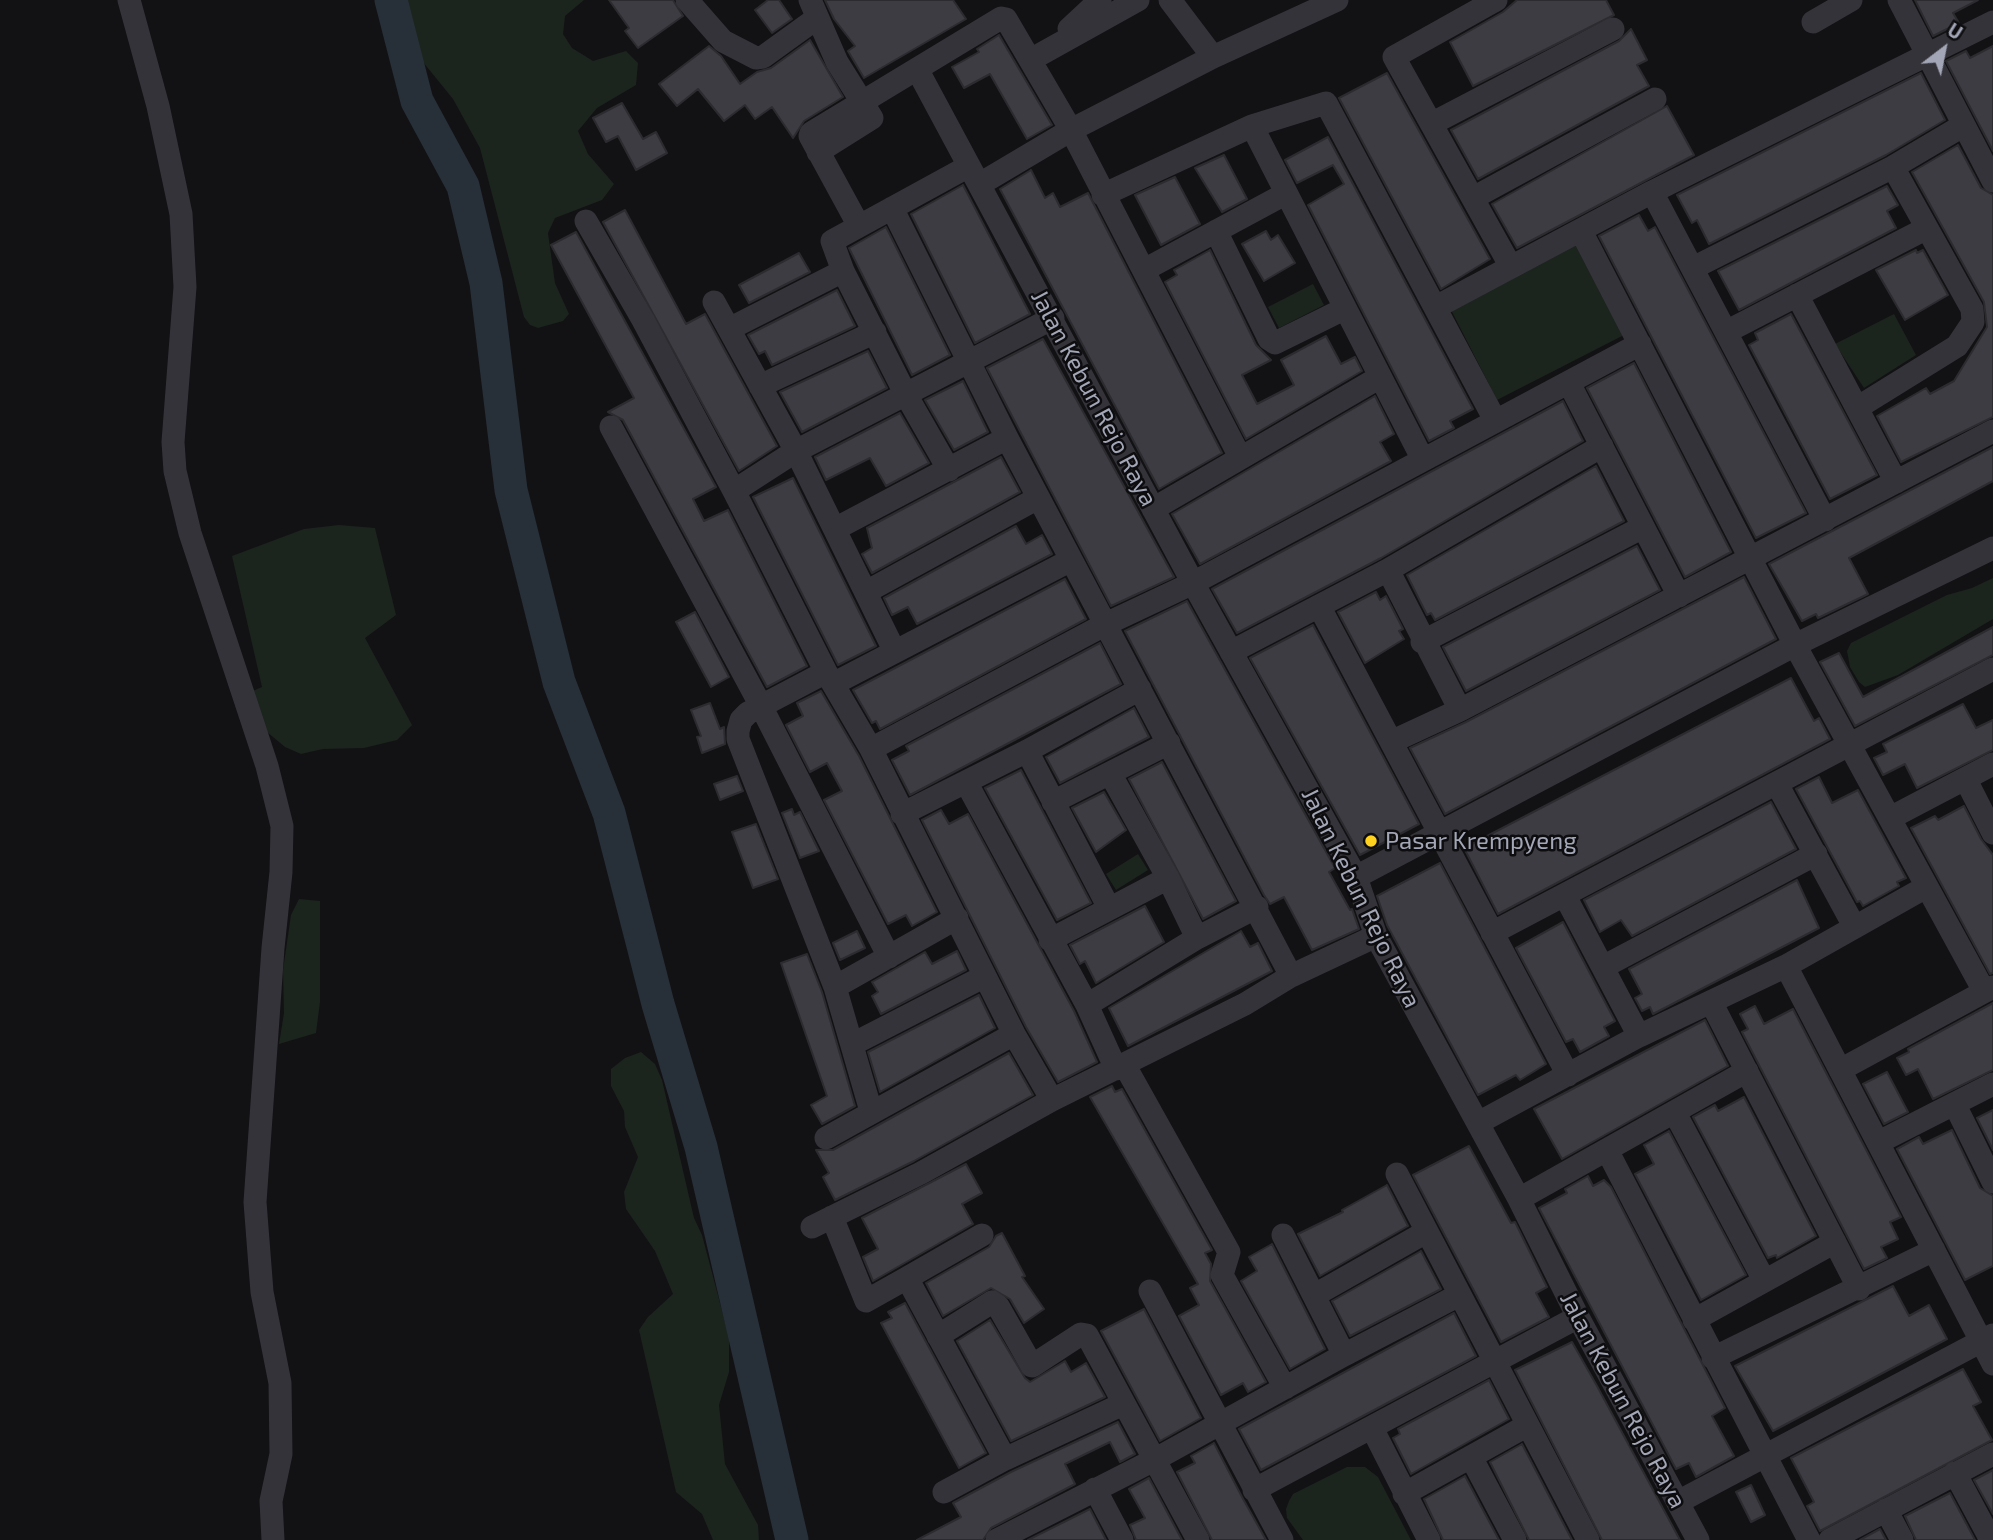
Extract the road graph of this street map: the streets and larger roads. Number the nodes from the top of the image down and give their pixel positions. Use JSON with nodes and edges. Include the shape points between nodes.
{"nodes":[{"id":1,"x":129,"y":0,"type":"edge"},
{"id":2,"x":687,"y":0,"type":"edge"},
{"id":3,"x":1100,"y":0,"type":"edge"},
{"id":4,"x":1138,"y":0,"type":"edge"},
{"id":5,"x":1170,"y":0,"type":"edge"},
{"id":6,"x":1337,"y":0,"type":"edge"},
{"id":7,"x":1496,"y":0,"type":"edge"},
{"id":8,"x":1852,"y":0,"type":"edge"},
{"id":9,"x":1899,"y":0,"type":"edge"},
{"id":10,"x":814,"y":9,"type":"edge"},
{"id":11,"x":1005,"y":9,"type":"edge"},
{"id":12,"x":1813,"y":22,"type":"dead end"},
{"id":13,"x":1993,"y":22,"type":"edge"},
{"id":14,"x":1613,"y":29,"type":"dead end"},
{"id":15,"x":1929,"y":53,"type":"junction"},
{"id":16,"x":1213,"y":57,"type":"junction"},
{"id":17,"x":1037,"y":58,"type":"junction"},
{"id":18,"x":918,"y":69,"type":"junction"},
{"id":19,"x":1655,"y":99,"type":"dead end"},
{"id":20,"x":862,"y":100,"type":"junction"},
{"id":21,"x":1433,"y":123,"type":"junction"},
{"id":22,"x":1964,"y":125,"type":"junction"},
{"id":23,"x":1252,"y":127,"type":"junction"},
{"id":24,"x":1071,"y":130,"type":"junction"},
{"id":25,"x":1893,"y":167,"type":"junction"},
{"id":26,"x":974,"y":175,"type":"junction"},
{"id":27,"x":1993,"y":181,"type":"edge"},
{"id":28,"x":1652,"y":192,"type":"junction"},
{"id":29,"x":1284,"y":194,"type":"junction"},
{"id":30,"x":1103,"y":195,"type":"junction"},
{"id":31,"x":1474,"y":198,"type":"junction"},
{"id":32,"x":892,"y":208,"type":"junction"},
{"id":33,"x":586,"y":221,"type":"dead end"},
{"id":34,"x":859,"y":226,"type":"junction"},
{"id":35,"x":1927,"y":228,"type":"junction"},
{"id":36,"x":1216,"y":231,"type":"junction"},
{"id":37,"x":1581,"y":231,"type":"junction"},
{"id":38,"x":1511,"y":267,"type":"junction"},
{"id":39,"x":1693,"y":268,"type":"junction"},
{"id":40,"x":1144,"y":270,"type":"junction"},
{"id":41,"x":843,"y":271,"type":"junction"},
{"id":42,"x":1797,"y":295,"type":"junction"},
{"id":43,"x":714,"y":302,"type":"dead end"},
{"id":44,"x":1436,"y":307,"type":"junction"},
{"id":45,"x":1344,"y":309,"type":"junction"},
{"id":46,"x":1053,"y":318,"type":"junction"},
{"id":47,"x":729,"y":329,"type":"junction"},
{"id":48,"x":875,"y":332,"type":"junction"},
{"id":49,"x":1726,"y":332,"type":"junction"},
{"id":50,"x":1640,"y":344,"type":"junction"},
{"id":51,"x":969,"y":363,"type":"junction"},
{"id":52,"x":1380,"y":377,"type":"junction"},
{"id":53,"x":1569,"y":383,"type":"junction"},
{"id":54,"x":760,"y":386,"type":"junction"},
{"id":55,"x":905,"y":393,"type":"junction"},
{"id":56,"x":1857,"y":408,"type":"junction"},
{"id":57,"x":1495,"y":420,"type":"junction"},
{"id":58,"x":611,"y":427,"type":"dead end"},
{"id":59,"x":1993,"y":431,"type":"edge"},
{"id":60,"x":1007,"y":438,"type":"junction"},
{"id":61,"x":1602,"y":446,"type":"junction"},
{"id":62,"x":796,"y":451,"type":"junction"},
{"id":63,"x":1240,"y":457,"type":"junction"},
{"id":64,"x":1422,"y":458,"type":"junction"},
{"id":65,"x":949,"y":470,"type":"junction"},
{"id":66,"x":1896,"y":482,"type":"junction"},
{"id":67,"x":734,"y":491,"type":"junction"},
{"id":68,"x":1038,"y":498,"type":"junction"},
{"id":69,"x":1153,"y":509,"type":"junction"},
{"id":70,"x":1825,"y":520,"type":"junction"},
{"id":71,"x":1643,"y":527,"type":"junction"},
{"id":72,"x":835,"y":529,"type":"junction"},
{"id":73,"x":1993,"y":548,"type":"edge"},
{"id":74,"x":1752,"y":559,"type":"junction"},
{"id":75,"x":1071,"y":560,"type":"junction"},
{"id":76,"x":1388,"y":570,"type":"junction"},
{"id":77,"x":1193,"y":583,"type":"junction"},
{"id":78,"x":866,"y":592,"type":"junction"},
{"id":79,"x":1679,"y":596,"type":"junction"},
{"id":80,"x":1320,"y":606,"type":"junction"},
{"id":81,"x":1106,"y":624,"type":"junction"},
{"id":82,"x":1422,"y":642,"type":"junction"},
{"id":83,"x":1796,"y":645,"type":"junction"},
{"id":84,"x":894,"y":650,"type":"junction"},
{"id":85,"x":1231,"y":652,"type":"junction"},
{"id":86,"x":1993,"y":669,"type":"edge"},
{"id":87,"x":830,"y":678,"type":"junction"},
{"id":88,"x":1140,"y":689,"type":"junction"},
{"id":89,"x":761,"y":706,"type":"junction"},
{"id":90,"x":1460,"y":710,"type":"junction"},
{"id":91,"x":1391,"y":742,"type":"junction"},
{"id":92,"x":1169,"y":743,"type":"junction"},
{"id":93,"x":1851,"y":743,"type":"junction"},
{"id":94,"x":871,"y":749,"type":"junction"},
{"id":95,"x":1027,"y":751,"type":"junction"},
{"id":96,"x":1993,"y":764,"type":"edge"},
{"id":97,"x":1111,"y":775,"type":"junction"},
{"id":98,"x":1966,"y":780,"type":"junction"},
{"id":99,"x":966,"y":782,"type":"junction"},
{"id":100,"x":1777,"y":783,"type":"junction"},
{"id":101,"x":1053,"y":802,"type":"junction"},
{"id":102,"x":902,"y":814,"type":"junction"},
{"id":103,"x":1892,"y":817,"type":"junction"},
{"id":104,"x":1442,"y":831,"type":"junction"},
{"id":105,"x":1993,"y":833,"type":"edge"},
{"id":106,"x":1816,"y":855,"type":"junction"},
{"id":107,"x":1356,"y":877,"type":"junction"},
{"id":108,"x":1168,"y":878,"type":"junction"},
{"id":109,"x":1926,"y":887,"type":"junction"},
{"id":110,"x":1564,"y":896,"type":"junction"},
{"id":111,"x":1257,"y":907,"type":"junction"},
{"id":112,"x":1109,"y":908,"type":"junction"},
{"id":113,"x":957,"y":918,"type":"junction"},
{"id":114,"x":1854,"y":926,"type":"junction"},
{"id":115,"x":1492,"y":933,"type":"junction"},
{"id":116,"x":1376,"y":936,"type":"junction"},
{"id":117,"x":1197,"y":939,"type":"junction"},
{"id":118,"x":1050,"y":940,"type":"junction"},
{"id":119,"x":889,"y":957,"type":"junction"},
{"id":120,"x":1786,"y":966,"type":"junction"},
{"id":121,"x":1603,"y":967,"type":"junction"},
{"id":122,"x":985,"y":976,"type":"junction"},
{"id":123,"x":1292,"y":976,"type":"junction"},
{"id":124,"x":835,"y":987,"type":"junction"},
{"id":125,"x":1989,"y":989,"type":"edge"},
{"id":126,"x":1711,"y":1002,"type":"junction"},
{"id":127,"x":1087,"y":1005,"type":"junction"},
{"id":128,"x":1014,"y":1034,"type":"junction"},
{"id":129,"x":1639,"y":1036,"type":"junction"},
{"id":130,"x":852,"y":1044,"type":"junction"},
{"id":131,"x":1120,"y":1066,"type":"junction"},
{"id":132,"x":1840,"y":1070,"type":"junction"},
{"id":133,"x":1747,"y":1071,"type":"junction"},
{"id":134,"x":1569,"y":1075,"type":"junction"},
{"id":135,"x":1993,"y":1084,"type":"edge"},
{"id":136,"x":1052,"y":1100,"type":"junction"},
{"id":137,"x":1955,"y":1105,"type":"junction"},
{"id":138,"x":871,"y":1111,"type":"junction"},
{"id":139,"x":1675,"y":1113,"type":"junction"},
{"id":140,"x":1478,"y":1123,"type":"junction"},
{"id":141,"x":825,"y":1138,"type":"dead end"},
{"id":142,"x":1879,"y":1142,"type":"junction"},
{"id":143,"x":1607,"y":1150,"type":"junction"},
{"id":144,"x":1397,"y":1174,"type":"dead end"},
{"id":145,"x":1993,"y":1182,"type":"edge"},
{"id":146,"x":1519,"y":1199,"type":"junction"},
{"id":147,"x":1426,"y":1232,"type":"junction"},
{"id":148,"x":982,"y":1235,"type":"dead end"},
{"id":149,"x":1283,"y":1235,"type":"dead end"},
{"id":150,"x":1835,"y":1242,"type":"junction"},
{"id":151,"x":1934,"y":1250,"type":"junction"},
{"id":152,"x":906,"y":1278,"type":"junction"},
{"id":153,"x":1764,"y":1280,"type":"junction"},
{"id":154,"x":1859,"y":1289,"type":"junction"},
{"id":155,"x":1150,"y":1291,"type":"dead end"},
{"id":156,"x":1315,"y":1295,"type":"junction"},
{"id":157,"x":1458,"y":1295,"type":"junction"},
{"id":158,"x":1578,"y":1317,"type":"junction"},
{"id":159,"x":1694,"y":1320,"type":"junction"},
{"id":160,"x":938,"y":1336,"type":"junction"},
{"id":161,"x":1987,"y":1339,"type":"edge"},
{"id":162,"x":1344,"y":1355,"type":"junction"},
{"id":163,"x":1713,"y":1358,"type":"junction"},
{"id":164,"x":1493,"y":1360,"type":"junction"},
{"id":165,"x":1993,"y":1364,"type":"edge"},
{"id":166,"x":1285,"y":1388,"type":"junction"},
{"id":167,"x":1123,"y":1404,"type":"junction"},
{"id":168,"x":1218,"y":1423,"type":"junction"},
{"id":169,"x":1528,"y":1425,"type":"junction"},
{"id":170,"x":1372,"y":1428,"type":"junction"},
{"id":171,"x":1993,"y":1454,"type":"edge"},
{"id":172,"x":1471,"y":1457,"type":"junction"},
{"id":173,"x":1765,"y":1458,"type":"junction"},
{"id":174,"x":1005,"y":1459,"type":"junction"},
{"id":175,"x":1154,"y":1460,"type":"junction"},
{"id":176,"x":1955,"y":1473,"type":"junction"},
{"id":177,"x":1095,"y":1489,"type":"junction"},
{"id":178,"x":1254,"y":1490,"type":"junction"},
{"id":179,"x":944,"y":1492,"type":"dead end"},
{"id":180,"x":1404,"y":1494,"type":"junction"},
{"id":181,"x":1678,"y":1502,"type":"junction"},
{"id":182,"x":1886,"y":1510,"type":"junction"},
{"id":183,"x":272,"y":1540,"type":"edge"},
{"id":184,"x":997,"y":1540,"type":"edge"},
{"id":185,"x":1122,"y":1540,"type":"edge"},
{"id":186,"x":1198,"y":1540,"type":"edge"},
{"id":187,"x":1282,"y":1540,"type":"edge"},
{"id":188,"x":1429,"y":1540,"type":"edge"},
{"id":189,"x":1515,"y":1540,"type":"edge"},
{"id":190,"x":1588,"y":1540,"type":"edge"},
{"id":191,"x":1698,"y":1540,"type":"edge"},
{"id":192,"x":1809,"y":1540,"type":"edge"},
{"id":193,"x":1830,"y":1540,"type":"edge"},
{"id":194,"x":1902,"y":1540,"type":"edge"},
{"id":195,"x":1991,"y":1540,"type":"edge"}],
"edges":[{"from":1,"to":183,"type":"street","via":[[181,214],[186,287],[173,442],[175,471],[190,533],[263,753],[282,826],[255,1202],[262,1292],[280,1383],[281,1454],[271,1501]]},
{"from":2,"to":10,"type":"street","via":[[723,41],[756,58],[763,57]]},
{"from":3,"to":17,"type":"street"},
{"from":4,"to":17,"type":"street"},
{"from":5,"to":16,"type":"street"},
{"from":6,"to":16,"type":"street"},
{"from":7,"to":21,"type":"street","via":[[1394,57]]},
{"from":8,"to":12,"type":"street"},
{"from":9,"to":15,"type":"street"},
{"from":10,"to":20,"type":"street","via":[[837,62]]},
{"from":11,"to":17,"type":"street"},
{"from":11,"to":18,"type":"street"},
{"from":13,"to":15,"type":"street"},
{"from":14,"to":21,"type":"street"},
{"from":15,"to":22,"type":"street"},
{"from":15,"to":28,"type":"street"},
{"from":16,"to":24,"type":"street"},
{"from":17,"to":24,"type":"street"},
{"from":18,"to":20,"type":"street"},
{"from":18,"to":26,"type":"street","name":"Jalan Kebun Rejo Raya"},
{"from":19,"to":31,"type":"street"},
{"from":20,"to":34,"type":"street","via":[[871,121],[818,152]]},
{"from":21,"to":31,"type":"street"},
{"from":22,"to":25,"type":"street"},
{"from":22,"to":27,"type":"street"},
{"from":23,"to":29,"type":"street"},
{"from":23,"to":30,"type":"street"},
{"from":23,"to":44,"type":"street","via":[[1322,103],[1329,105]]},
{"from":24,"to":26,"type":"street"},
{"from":24,"to":30,"type":"street"},
{"from":25,"to":35,"type":"street"},
{"from":25,"to":39,"type":"street"},
{"from":26,"to":32,"type":"street"},
{"from":26,"to":46,"type":"street","name":"Jalan Kebun Rejo Raya"},
{"from":28,"to":37,"type":"street"},
{"from":28,"to":39,"type":"street"},
{"from":29,"to":36,"type":"street"},
{"from":29,"to":45,"type":"street"},
{"from":30,"to":40,"type":"street"},
{"from":31,"to":38,"type":"street"},
{"from":32,"to":34,"type":"street"},
{"from":32,"to":51,"type":"street"},
{"from":33,"to":67,"type":"street"},
{"from":34,"to":41,"type":"street","via":[[832,239]]},
{"from":35,"to":42,"type":"street"},
{"from":35,"to":56,"type":"street","via":[[1972,309],[1973,322],[1957,346]]},
{"from":36,"to":40,"type":"street"},
{"from":36,"to":45,"type":"street","via":[[1275,343]]},
{"from":37,"to":38,"type":"street"},
{"from":37,"to":50,"type":"street"},
{"from":38,"to":44,"type":"street"},
{"from":39,"to":49,"type":"street"},
{"from":40,"to":63,"type":"street"},
{"from":41,"to":47,"type":"street"},
{"from":41,"to":48,"type":"street"},
{"from":42,"to":49,"type":"street"},
{"from":42,"to":56,"type":"street"},
{"from":43,"to":47,"type":"street"},
{"from":44,"to":57,"type":"street"},
{"from":45,"to":52,"type":"street"},
{"from":46,"to":51,"type":"street"},
{"from":46,"to":69,"type":"street","name":"Jalan Kebun Rejo Raya"},
{"from":47,"to":54,"type":"street"},
{"from":48,"to":54,"type":"street"},
{"from":48,"to":55,"type":"street"},
{"from":49,"to":70,"type":"street"},
{"from":50,"to":53,"type":"street"},
{"from":50,"to":74,"type":"street"},
{"from":51,"to":55,"type":"street"},
{"from":51,"to":60,"type":"street"},
{"from":52,"to":63,"type":"street"},
{"from":52,"to":64,"type":"street"},
{"from":53,"to":57,"type":"street"},
{"from":53,"to":61,"type":"street"},
{"from":54,"to":62,"type":"street"},
{"from":55,"to":62,"type":"street"},
{"from":55,"to":65,"type":"street"},
{"from":56,"to":66,"type":"street"},
{"from":57,"to":64,"type":"street"},
{"from":58,"to":89,"type":"street"},
{"from":59,"to":66,"type":"street"},
{"from":60,"to":65,"type":"street"},
{"from":60,"to":68,"type":"street"},
{"from":61,"to":71,"type":"street"},
{"from":61,"to":76,"type":"street"},
{"from":62,"to":67,"type":"street"},
{"from":62,"to":72,"type":"street"},
{"from":63,"to":69,"type":"street"},
{"from":64,"to":77,"type":"street"},
{"from":65,"to":72,"type":"street"},
{"from":66,"to":70,"type":"street"},
{"from":67,"to":87,"type":"street"},
{"from":68,"to":75,"type":"street"},
{"from":68,"to":78,"type":"street"},
{"from":69,"to":77,"type":"street","name":"Jalan Kebun Rejo Raya"},
{"from":70,"to":74,"type":"street"},
{"from":71,"to":79,"type":"street"},
{"from":71,"to":82,"type":"street"},
{"from":72,"to":78,"type":"street"},
{"from":73,"to":83,"type":"street"},
{"from":74,"to":79,"type":"street"},
{"from":74,"to":83,"type":"street"},
{"from":75,"to":81,"type":"street"},
{"from":75,"to":84,"type":"street"},
{"from":76,"to":80,"type":"street"},
{"from":76,"to":82,"type":"street"},
{"from":77,"to":81,"type":"street"},
{"from":77,"to":85,"type":"street","name":"Jalan Kebun Rejo Raya"},
{"from":78,"to":84,"type":"street"},
{"from":79,"to":90,"type":"street"},
{"from":80,"to":85,"type":"street"},
{"from":80,"to":91,"type":"street"},
{"from":81,"to":88,"type":"street"},
{"from":81,"to":94,"type":"street"},
{"from":82,"to":90,"type":"street"},
{"from":83,"to":93,"type":"street"},
{"from":83,"to":104,"type":"street"},
{"from":84,"to":87,"type":"street"},
{"from":85,"to":107,"type":"street","name":"Jalan Kebun Rejo Raya"},
{"from":86,"to":93,"type":"street"},
{"from":87,"to":89,"type":"street"},
{"from":87,"to":94,"type":"street"},
{"from":88,"to":92,"type":"street"},
{"from":88,"to":95,"type":"street"},
{"from":89,"to":119,"type":"street"},
{"from":89,"to":124,"type":"street","via":[[741,720],[738,739]]},
{"from":90,"to":91,"type":"street"},
{"from":91,"to":104,"type":"street"},
{"from":92,"to":97,"type":"street"},
{"from":92,"to":111,"type":"street"},
{"from":93,"to":100,"type":"street"},
{"from":93,"to":103,"type":"street"},
{"from":94,"to":102,"type":"street"},
{"from":95,"to":99,"type":"street"},
{"from":95,"to":101,"type":"street"},
{"from":96,"to":98,"type":"street"},
{"from":97,"to":101,"type":"street"},
{"from":97,"to":108,"type":"street"},
{"from":98,"to":103,"type":"street"},
{"from":98,"to":105,"type":"street"},
{"from":99,"to":102,"type":"street"},
{"from":99,"to":118,"type":"street"},
{"from":100,"to":106,"type":"street"},
{"from":100,"to":110,"type":"street"},
{"from":101,"to":112,"type":"street"},
{"from":102,"to":113,"type":"street"},
{"from":103,"to":109,"type":"street"},
{"from":104,"to":107,"type":"street"},
{"from":104,"to":115,"type":"street"},
{"from":106,"to":114,"type":"street"},
{"from":106,"to":121,"type":"street"},
{"from":107,"to":116,"type":"street","name":"Jalan Kebun Rejo Raya"},
{"from":108,"to":112,"type":"street"},
{"from":108,"to":117,"type":"street"},
{"from":109,"to":114,"type":"street"},
{"from":109,"to":125,"type":"street"},
{"from":110,"to":115,"type":"street"},
{"from":110,"to":121,"type":"street"},
{"from":111,"to":117,"type":"street"},
{"from":111,"to":123,"type":"street"},
{"from":112,"to":118,"type":"street"},
{"from":113,"to":119,"type":"street"},
{"from":113,"to":122,"type":"street"},
{"from":114,"to":120,"type":"street"},
{"from":115,"to":134,"type":"street"},
{"from":116,"to":123,"type":"street"},
{"from":116,"to":140,"type":"street","name":"Jalan Kebun Rejo Raya"},
{"from":117,"to":127,"type":"street"},
{"from":118,"to":127,"type":"street"},
{"from":119,"to":124,"type":"street"},
{"from":120,"to":126,"type":"street"},
{"from":120,"to":132,"type":"street"},
{"from":121,"to":129,"type":"street"},
{"from":122,"to":128,"type":"street"},
{"from":122,"to":130,"type":"street"},
{"from":123,"to":131,"type":"street"},
{"from":124,"to":130,"type":"street"},
{"from":125,"to":132,"type":"street"},
{"from":126,"to":129,"type":"street"},
{"from":126,"to":133,"type":"street"},
{"from":127,"to":131,"type":"street"},
{"from":128,"to":136,"type":"street"},
{"from":128,"to":138,"type":"street"},
{"from":129,"to":134,"type":"street"},
{"from":130,"to":138,"type":"street"},
{"from":131,"to":136,"type":"street"},
{"from":131,"to":166,"type":"street","via":[[1229,1252],[1222,1275]]},
{"from":132,"to":142,"type":"street"},
{"from":133,"to":139,"type":"street"},
{"from":133,"to":150,"type":"street"},
{"from":134,"to":140,"type":"street"},
{"from":135,"to":137,"type":"street"},
{"from":136,"to":152,"type":"street","via":[[822,1222],[866,1301]]},
{"from":137,"to":142,"type":"street"},
{"from":137,"to":145,"type":"street"},
{"from":138,"to":141,"type":"street"},
{"from":139,"to":143,"type":"street"},
{"from":139,"to":153,"type":"street"},
{"from":140,"to":146,"type":"street","name":"Jalan Kebun Rejo Raya"},
{"from":142,"to":151,"type":"street"},
{"from":143,"to":146,"type":"street"},
{"from":143,"to":159,"type":"street"},
{"from":144,"to":147,"type":"street"},
{"from":146,"to":158,"type":"street","name":"Jalan Kebun Rejo Raya"},
{"from":147,"to":156,"type":"street"},
{"from":147,"to":157,"type":"street"},
{"from":148,"to":152,"type":"street"},
{"from":149,"to":156,"type":"street"},
{"from":150,"to":153,"type":"street"},
{"from":150,"to":154,"type":"street"},
{"from":151,"to":154,"type":"street"},
{"from":151,"to":161,"type":"street"},
{"from":152,"to":160,"type":"street"},
{"from":153,"to":159,"type":"street"},
{"from":154,"to":163,"type":"street"},
{"from":155,"to":168,"type":"street"},
{"from":156,"to":162,"type":"street"},
{"from":157,"to":162,"type":"street"},
{"from":157,"to":164,"type":"street"},
{"from":158,"to":164,"type":"street"},
{"from":158,"to":181,"type":"street","name":"Jalan Kebun Rejo Raya"},
{"from":159,"to":163,"type":"street"},
{"from":160,"to":167,"type":"street","via":[[992,1303],[1032,1366],[1081,1334],[1087,1335]]},
{"from":160,"to":174,"type":"street"},
{"from":161,"to":165,"type":"street"},
{"from":161,"to":173,"type":"street"},
{"from":162,"to":166,"type":"street"},
{"from":163,"to":173,"type":"street"},
{"from":164,"to":169,"type":"street"},
{"from":164,"to":170,"type":"street"},
{"from":166,"to":168,"type":"street"},
{"from":167,"to":174,"type":"street"},
{"from":167,"to":175,"type":"street"},
{"from":168,"to":175,"type":"street"},
{"from":168,"to":178,"type":"street"},
{"from":169,"to":172,"type":"street"},
{"from":169,"to":190,"type":"street"},
{"from":170,"to":178,"type":"street"},
{"from":170,"to":180,"type":"street"},
{"from":171,"to":176,"type":"street"},
{"from":172,"to":180,"type":"street"},
{"from":172,"to":189,"type":"street"},
{"from":173,"to":181,"type":"street"},
{"from":173,"to":192,"type":"street"},
{"from":174,"to":179,"type":"street"},
{"from":175,"to":177,"type":"street"},
{"from":175,"to":186,"type":"street"},
{"from":176,"to":182,"type":"street"},
{"from":176,"to":195,"type":"street"},
{"from":177,"to":184,"type":"street"},
{"from":177,"to":185,"type":"street"},
{"from":178,"to":187,"type":"street"},
{"from":180,"to":188,"type":"street"},
{"from":181,"to":191,"type":"street","name":"Jalan Kebun Rejo Raya"},
{"from":182,"to":193,"type":"street"},
{"from":182,"to":194,"type":"street"}]}
